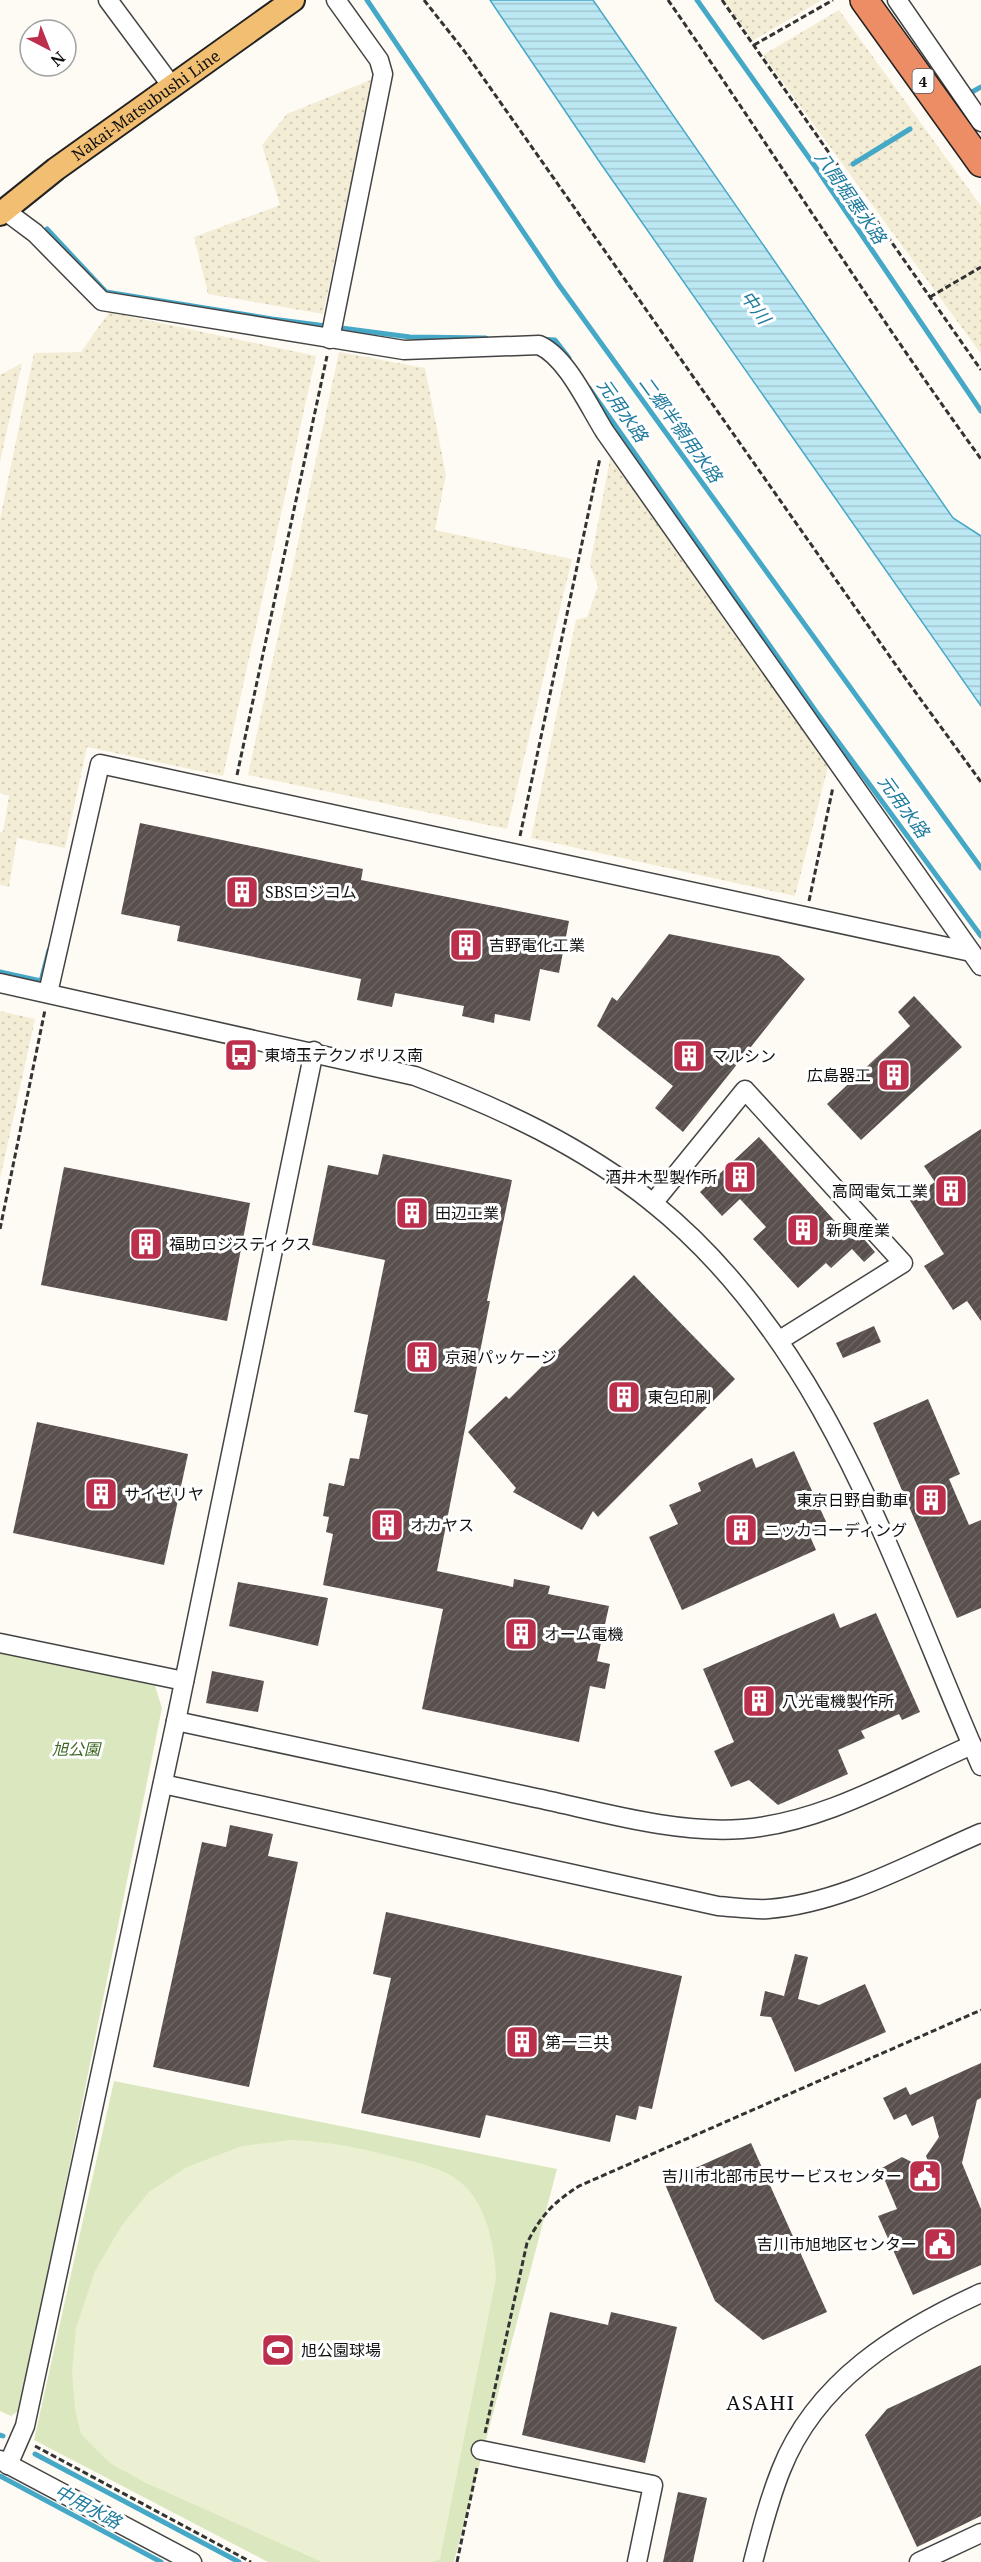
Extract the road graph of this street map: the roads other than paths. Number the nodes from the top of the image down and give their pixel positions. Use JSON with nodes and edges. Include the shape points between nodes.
{"nodes":[{"id":1,"x":108,"y":0,"type":"edge"},
{"id":2,"x":293,"y":0,"type":"edge"},
{"id":3,"x":336,"y":0,"type":"edge"},
{"id":4,"x":864,"y":0,"type":"edge"},
{"id":5,"x":897,"y":0,"type":"edge"},
{"id":6,"x":171,"y":86,"type":"junction"},
{"id":7,"x":981,"y":122,"type":"edge"},
{"id":8,"x":981,"y":163,"type":"edge"},
{"id":9,"x":2,"y":212,"type":"edge"},
{"id":10,"x":330,"y":339,"type":"junction"},
{"id":11,"x":976,"y":959,"type":"edge"},
{"id":12,"x":0,"y":983,"type":"edge"},
{"id":13,"x":48,"y":993,"type":"junction"},
{"id":14,"x":314,"y":1052,"type":"junction"},
{"id":15,"x":653,"y":1203,"type":"junction"},
{"id":16,"x":780,"y":1340,"type":"junction"},
{"id":17,"x":0,"y":1643,"type":"edge"},
{"id":18,"x":184,"y":1681,"type":"junction"},
{"id":19,"x":176,"y":1721,"type":"junction"},
{"id":20,"x":972,"y":1745,"type":"junction"},
{"id":21,"x":981,"y":1766,"type":"edge"},
{"id":22,"x":163,"y":1784,"type":"junction"},
{"id":23,"x":981,"y":1833,"type":"edge"},
{"id":24,"x":981,"y":2293,"type":"edge"},
{"id":25,"x":481,"y":2450,"type":"road end"},
{"id":26,"x":4,"y":2462,"type":"edge"},
{"id":27,"x":981,"y":2534,"type":"edge"},
{"id":28,"x":192,"y":2562,"type":"edge"},
{"id":29,"x":637,"y":2562,"type":"edge"},
{"id":30,"x":753,"y":2562,"type":"edge"},
{"id":31,"x":920,"y":2562,"type":"edge"}],
"edges":[{"from":1,"to":6,"type":"street"},
{"from":2,"to":6,"type":"main road","name":"Nakai-Matsubushi Line"},
{"from":3,"to":10,"type":"street","via":[[379,60],[383,74]]},
{"from":4,"to":8,"type":"highway","number":"4"},
{"from":5,"to":7,"type":"street"},
{"from":6,"to":9,"type":"main road","name":"Nakai-Matsubushi Line"},
{"from":9,"to":10,"type":"street","via":[[35,233],[102,301]]},
{"from":10,"to":11,"type":"street","via":[[404,350],[538,345],[548,349]]},
{"from":11,"to":13,"type":"street","via":[[806,917],[100,764]]},
{"from":12,"to":13,"type":"street"},
{"from":13,"to":14,"type":"street"},
{"from":14,"to":15,"type":"street","via":[[415,1076],[481,1101],[552,1136]]},
{"from":14,"to":18,"type":"street"},
{"from":15,"to":16,"type":"street","via":[[735,1284]]},
{"from":15,"to":16,"type":"street","via":[[745,1090],[903,1263]]},
{"from":16,"to":20,"type":"street","via":[[861,1485]]},
{"from":17,"to":18,"type":"street"},
{"from":18,"to":19,"type":"street"},
{"from":19,"to":20,"type":"street","via":[[611,1813],[700,1828],[742,1829],[787,1821],[832,1807]]},
{"from":19,"to":22,"type":"street"},
{"from":20,"to":21,"type":"street"},
{"from":22,"to":23,"type":"street","via":[[718,1906],[766,1909],[808,1904],[843,1893]]},
{"from":22,"to":26,"type":"street","via":[[21,2438]]},
{"from":24,"to":30,"type":"street","via":[[897,2336],[870,2355],[823,2401],[799,2433],[781,2469]]},
{"from":25,"to":29,"type":"street","via":[[653,2485]]},
{"from":26,"to":28,"type":"street"},
{"from":27,"to":31,"type":"street"}]}
